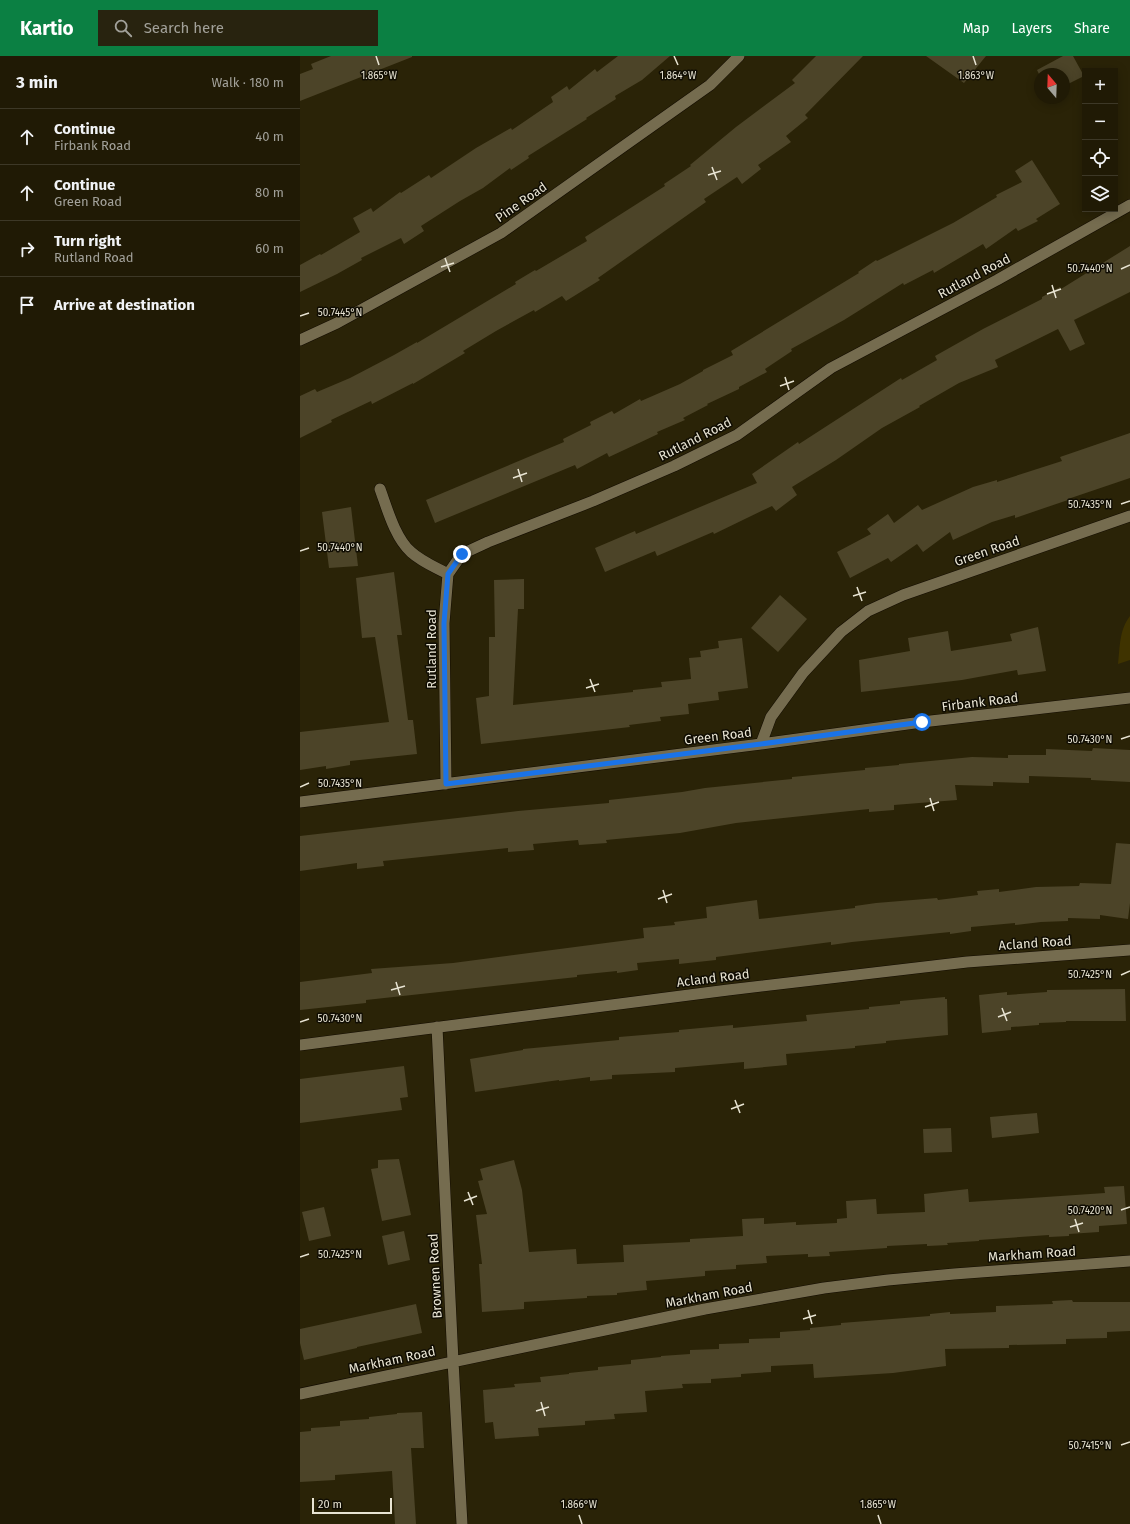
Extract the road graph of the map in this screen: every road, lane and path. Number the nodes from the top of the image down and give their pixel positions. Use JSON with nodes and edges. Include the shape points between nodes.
{"nodes":[{"id":1,"x":739,"y":56,"type":"edge"},
{"id":2,"x":1130,"y":205,"type":"edge"},
{"id":3,"x":300,"y":340,"type":"edge"},
{"id":4,"x":380,"y":489,"type":"dead end"},
{"id":5,"x":1130,"y":516,"type":"edge"},
{"id":6,"x":448,"y":574,"type":"junction"},
{"id":7,"x":1130,"y":698,"type":"edge"},
{"id":8,"x":761,"y":744,"type":"junction"},
{"id":9,"x":446,"y":784,"type":"junction"},
{"id":10,"x":300,"y":802,"type":"edge"},
{"id":11,"x":1130,"y":950,"type":"edge"},
{"id":12,"x":437,"y":1027,"type":"junction"},
{"id":13,"x":300,"y":1045,"type":"edge"},
{"id":14,"x":1130,"y":1261,"type":"edge"},
{"id":15,"x":453,"y":1361,"type":"junction"},
{"id":16,"x":300,"y":1394,"type":"edge"},
{"id":17,"x":462,"y":1524,"type":"edge"}],
"edges":[{"from":1,"to":3,"type":"street","name":"Pine Road","via":[[710,85],[501,233],[337,323]]},
{"from":2,"to":6,"type":"street","name":"Rutland Road","via":[[997,280],[831,368],[737,435],[674,466],[462,554]]},
{"from":4,"to":6,"type":"street","via":[[396,532],[409,551]]},
{"from":5,"to":8,"type":"street","name":"Green Road","via":[[903,595],[868,611],[841,632],[803,673],[771,717]]},
{"from":6,"to":9,"type":"street","name":"Rutland Road","via":[[444,623]]},
{"from":7,"to":8,"type":"street","name":"Firbank Road"},
{"from":8,"to":9,"type":"street","name":"Green Road"},
{"from":9,"to":10,"type":"street","name":"Green Road"},
{"from":11,"to":12,"type":"street","name":"Acland Road","via":[[967,962]]},
{"from":12,"to":13,"type":"street","name":"Acland Road"},
{"from":12,"to":15,"type":"street","name":"Brownen Road"},
{"from":14,"to":15,"type":"street","name":"Markham Road","via":[[924,1277],[824,1288],[705,1309]]},
{"from":15,"to":16,"type":"street","name":"Markham Road"},
{"from":15,"to":17,"type":"street","name":"Brownen Road"}]}
